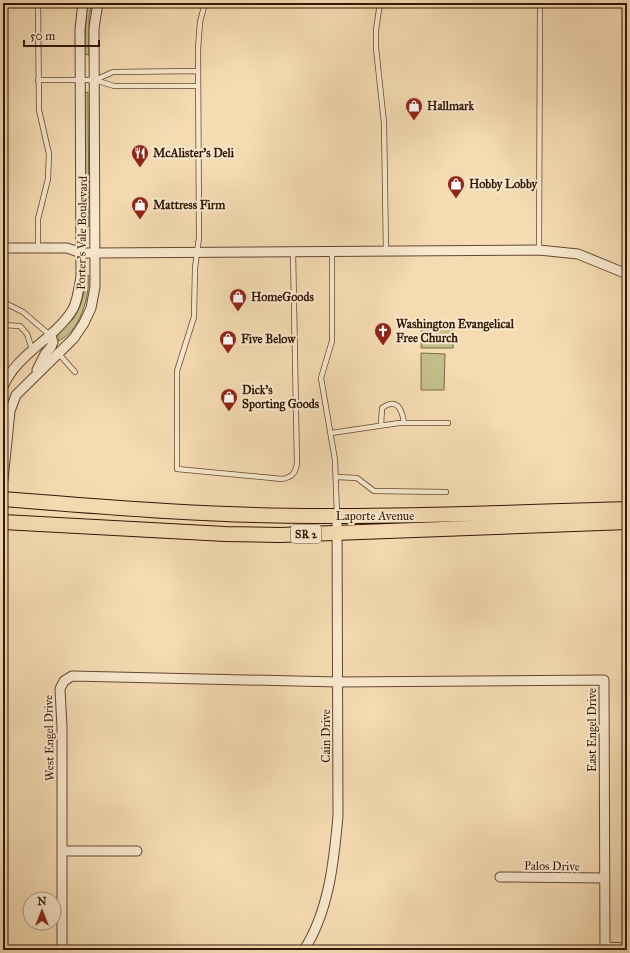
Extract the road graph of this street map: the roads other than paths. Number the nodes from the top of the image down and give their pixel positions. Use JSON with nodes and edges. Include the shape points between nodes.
{"nodes":[{"id":1,"x":38,"y":3,"type":"edge"},
{"id":2,"x":83,"y":3,"type":"edge"},
{"id":3,"x":98,"y":3,"type":"edge"},
{"id":4,"x":205,"y":3,"type":"edge"},
{"id":5,"x":380,"y":3,"type":"edge"},
{"id":6,"x":540,"y":3,"type":"edge"},
{"id":7,"x":198,"y":71,"type":"junction"},
{"id":8,"x":38,"y":80,"type":"junction"},
{"id":9,"x":80,"y":80,"type":"junction"},
{"id":10,"x":95,"y":80,"type":"junction"},
{"id":11,"x":198,"y":86,"type":"junction"},
{"id":12,"x":3,"y":248,"type":"edge"},
{"id":13,"x":38,"y":248,"type":"junction"},
{"id":14,"x":539,"y":250,"type":"junction"},
{"id":15,"x":386,"y":251,"type":"junction"},
{"id":16,"x":197,"y":252,"type":"junction"},
{"id":17,"x":293,"y":252,"type":"junction"},
{"id":18,"x":332,"y":252,"type":"junction"},
{"id":19,"x":81,"y":253,"type":"junction"},
{"id":20,"x":95,"y":253,"type":"junction"},
{"id":21,"x":627,"y":274,"type":"edge"},
{"id":22,"x":3,"y":302,"type":"edge"},
{"id":23,"x":3,"y":325,"type":"edge"},
{"id":24,"x":51,"y":336,"type":"junction"},
{"id":25,"x":32,"y":351,"type":"junction"},
{"id":26,"x":58,"y":353,"type":"junction"},
{"id":27,"x":75,"y":372,"type":"dead end"},
{"id":28,"x":34,"y":377,"type":"junction"},
{"id":29,"x":3,"y":387,"type":"edge"},
{"id":30,"x":404,"y":423,"type":"junction"},
{"id":31,"x":448,"y":424,"type":"dead end"},
{"id":32,"x":381,"y":425,"type":"junction"},
{"id":33,"x":331,"y":433,"type":"junction"},
{"id":34,"x":337,"y":477,"type":"junction"},
{"id":35,"x":3,"y":480,"type":"edge"},
{"id":36,"x":446,"y":492,"type":"dead end"},
{"id":37,"x":3,"y":499,"type":"edge"},
{"id":38,"x":627,"y":510,"type":"edge"},
{"id":39,"x":337,"y":516,"type":"junction"},
{"id":40,"x":3,"y":522,"type":"edge"},
{"id":41,"x":627,"y":522,"type":"edge"},
{"id":42,"x":338,"y":533,"type":"junction"},
{"id":43,"x":338,"y":682,"type":"junction"},
{"id":44,"x":63,"y":851,"type":"junction"},
{"id":45,"x":137,"y":851,"type":"dead end"},
{"id":46,"x":500,"y":877,"type":"dead end"},
{"id":47,"x":605,"y":878,"type":"junction"},
{"id":48,"x":605,"y":948,"type":"edge"},
{"id":49,"x":627,"y":948,"type":"edge"},
{"id":50,"x":62,"y":950,"type":"edge"},
{"id":51,"x":304,"y":950,"type":"edge"}],
"edges":[{"from":1,"to":8,"type":"lane"},
{"from":2,"to":9,"type":"street","name":"Porter's Vale Boulevard"},
{"from":3,"to":10,"type":"street","name":"Porter's Vale Boulevard","via":[[94,28]]},
{"from":4,"to":7,"type":"lane","via":[[200,22]]},
{"from":5,"to":15,"type":"lane","via":[[376,48],[384,123]]},
{"from":6,"to":14,"type":"lane"},
{"from":7,"to":10,"type":"lane","via":[[113,72]]},
{"from":7,"to":11,"type":"lane"},
{"from":8,"to":9,"type":"lane"},
{"from":8,"to":13,"type":"lane","via":[[39,110],[49,154],[48,179],[38,219]]},
{"from":9,"to":10,"type":"lane"},
{"from":9,"to":19,"type":"street","name":"Porter's Vale Boulevard"},
{"from":10,"to":11,"type":"lane","via":[[114,86]]},
{"from":10,"to":20,"type":"street","name":"Porter's Vale Boulevard"},
{"from":11,"to":16,"type":"lane","via":[[200,238]]},
{"from":12,"to":13,"type":"street"},
{"from":13,"to":19,"type":"street","via":[[67,248]]},
{"from":14,"to":15,"type":"street"},
{"from":14,"to":21,"type":"street","via":[[578,254]]},
{"from":15,"to":18,"type":"street"},
{"from":16,"to":17,"type":"street"},
{"from":16,"to":17,"type":"lane","via":[[194,317],[177,371],[177,469],[282,478],[295,473],[297,464]]},
{"from":16,"to":20,"type":"street"},
{"from":17,"to":18,"type":"street"},
{"from":18,"to":33,"type":"lane","via":[[332,341],[320,378]]},
{"from":19,"to":20,"type":"street"},
{"from":19,"to":24,"type":"street","name":"Porter's Vale Boulevard","via":[[78,295],[73,308]]},
{"from":20,"to":26,"type":"street","name":"Porter's Vale Boulevard","via":[[95,287],[91,308],[74,338]]},
{"from":22,"to":24,"type":"lane","via":[[23,312]]},
{"from":23,"to":25,"type":"lane","via":[[20,326],[31,342]]},
{"from":24,"to":25,"type":"street","name":"Porter's Vale Boulevard"},
{"from":24,"to":28,"type":"street","via":[[51,347]]},
{"from":25,"to":29,"type":"street","name":"Porter's Vale Boulevard","via":[[18,364]]},
{"from":26,"to":27,"type":"lane"},
{"from":26,"to":28,"type":"street","name":"Porter's Vale Boulevard"},
{"from":28,"to":35,"type":"street","name":"Porter's Vale Boulevard","via":[[16,395],[10,411]]},
{"from":30,"to":31,"type":"lane"},
{"from":30,"to":32,"type":"lane"},
{"from":30,"to":32,"type":"lane","via":[[403,412],[399,407],[387,404],[382,408]]},
{"from":32,"to":33,"type":"lane"},
{"from":33,"to":34,"type":"lane"},
{"from":34,"to":36,"type":"lane","via":[[357,478],[374,491]]},
{"from":34,"to":39,"type":"lane"},
{"from":37,"to":39,"type":"main road","name":"Laporte Avenue","number":"SR 2","via":[[224,514]]},
{"from":38,"to":39,"type":"main road","name":"Laporte Avenue","number":"SR 2"},
{"from":39,"to":42,"type":"street","name":"Cain Drive"},
{"from":40,"to":42,"type":"main road","name":"Laporte Avenue","number":"SR 2","via":[[225,534]]},
{"from":41,"to":42,"type":"main road","name":"Laporte Avenue","number":"SR 2"},
{"from":42,"to":43,"type":"street","name":"Cain Drive"},
{"from":43,"to":44,"type":"street","name":"West Engel Drive","via":[[72,676],[64,681],[60,689]]},
{"from":43,"to":47,"type":"street","name":"East Engel Drive","via":[[604,680]]},
{"from":43,"to":51,"type":"street","name":"Cain Drive","via":[[338,816],[334,858],[325,900]]},
{"from":44,"to":45,"type":"street"},
{"from":44,"to":50,"type":"street","name":"West Engel Drive"},
{"from":46,"to":47,"type":"street","name":"Palos Drive"},
{"from":47,"to":48,"type":"street","name":"East Engel Drive"},
{"from":48,"to":49,"type":"street"}]}
